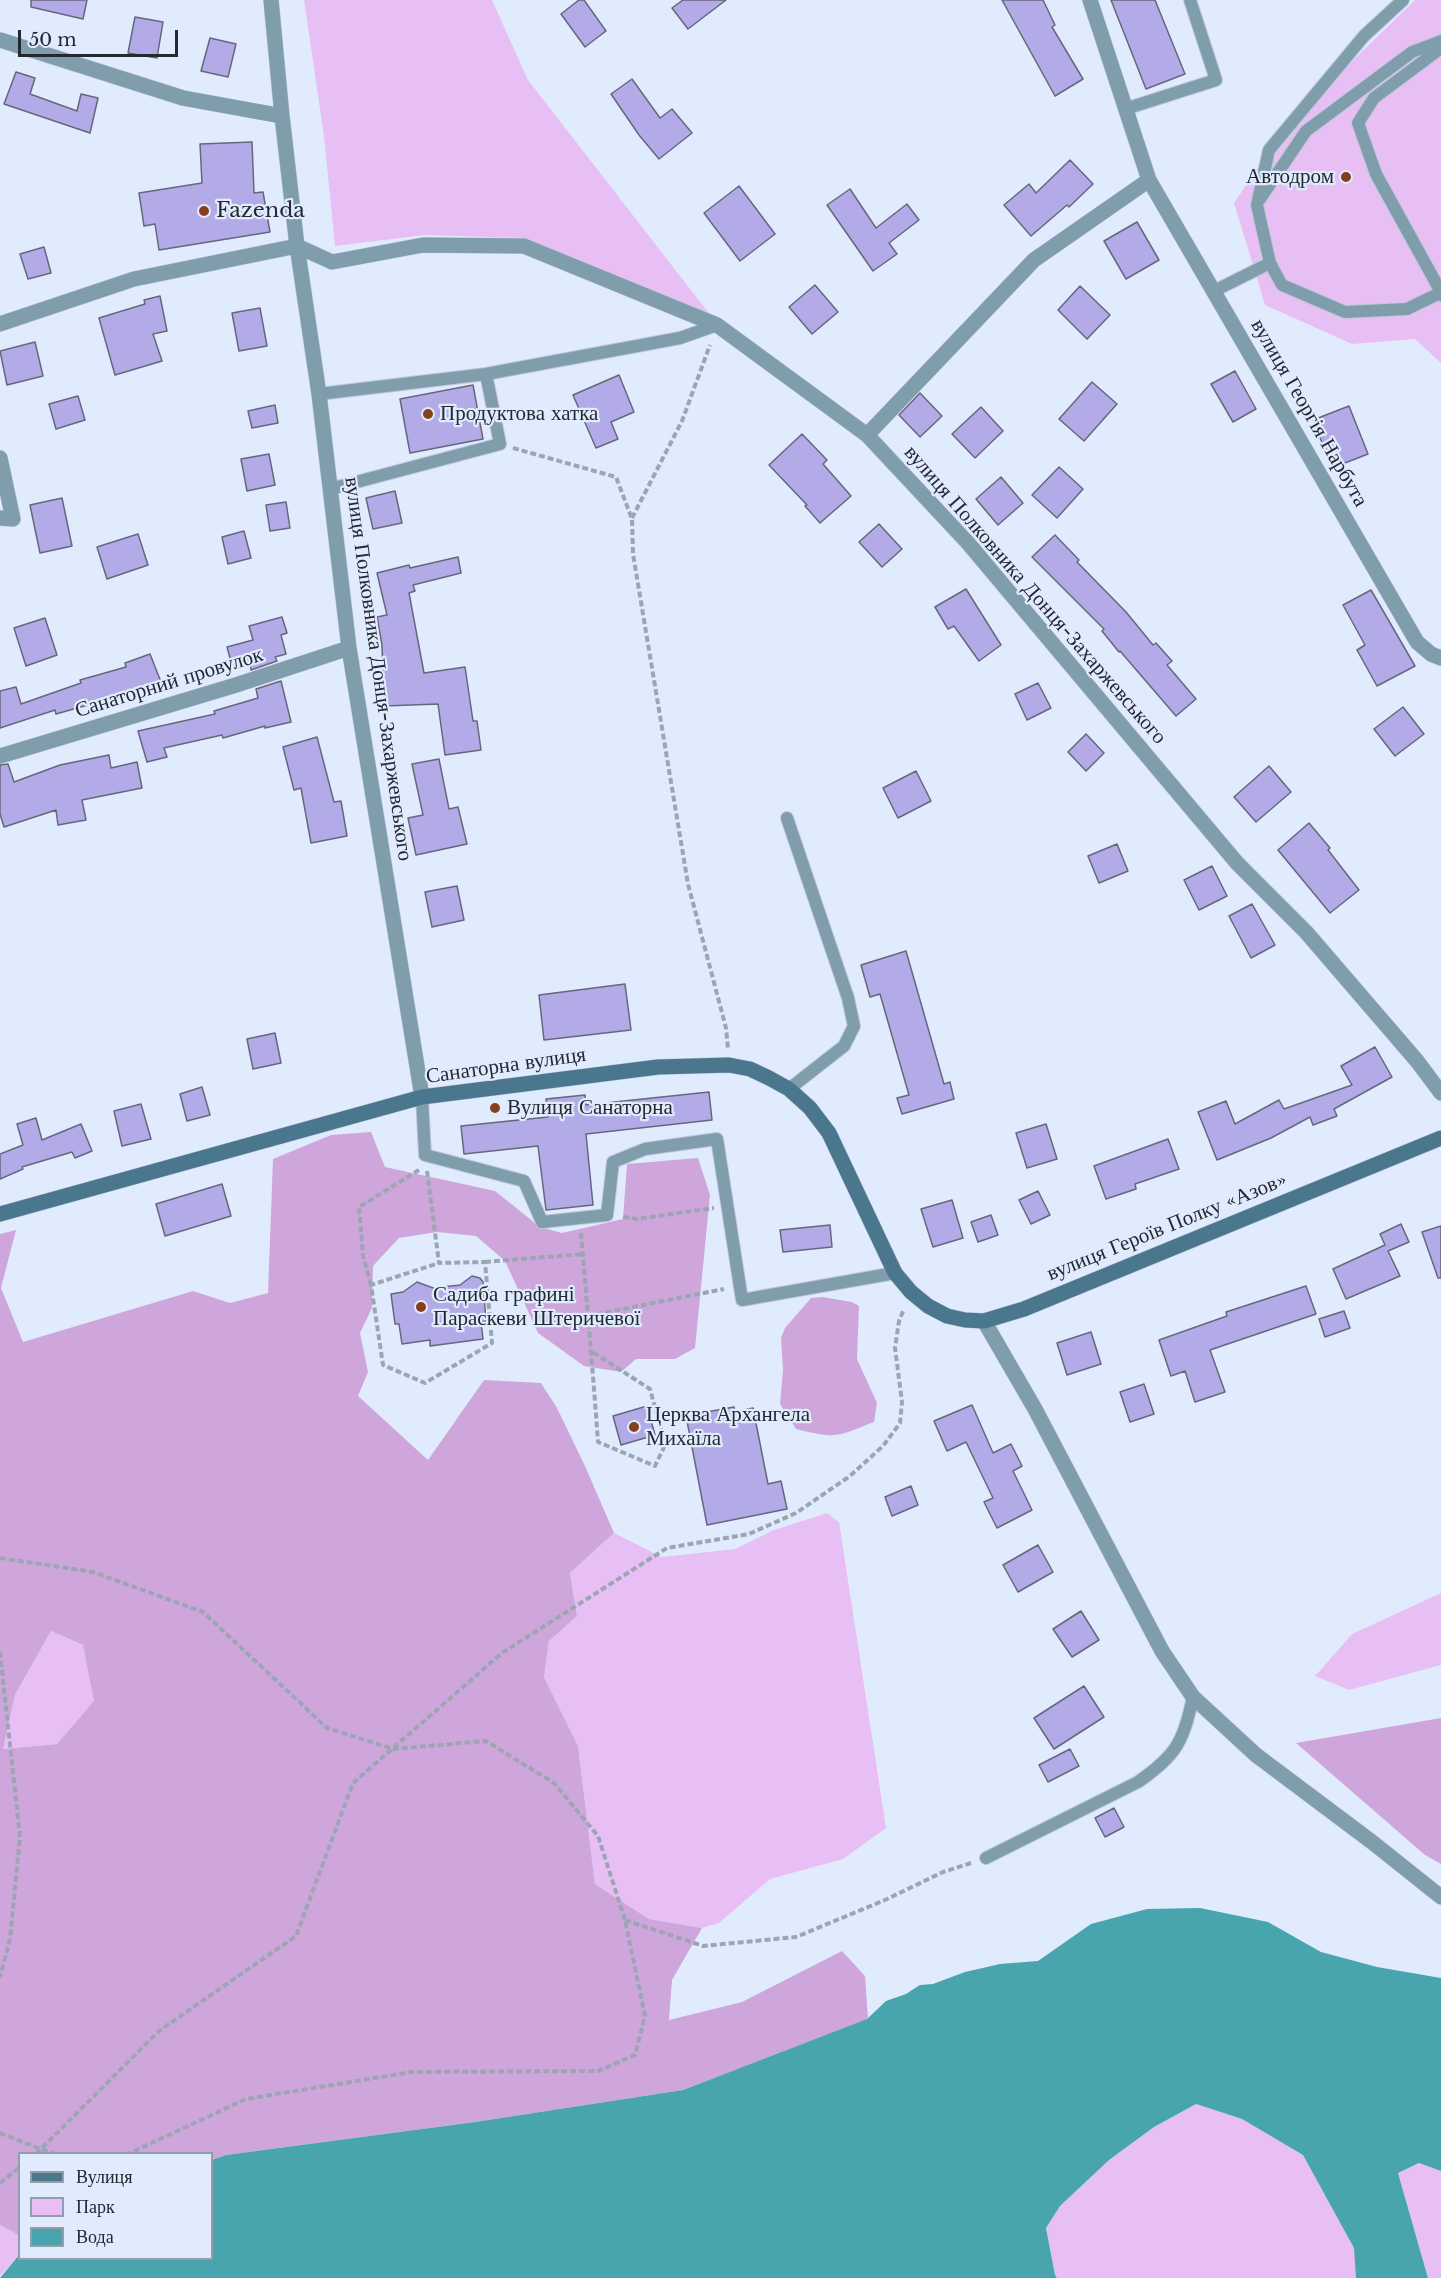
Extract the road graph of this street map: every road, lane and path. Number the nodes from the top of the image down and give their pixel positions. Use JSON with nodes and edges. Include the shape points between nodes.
{"nodes":[{"id":1,"x":271,"y":0,"type":"edge"},
{"id":2,"x":1090,"y":0,"type":"edge"},
{"id":3,"x":1190,"y":0,"type":"edge"},
{"id":4,"x":1403,"y":0,"type":"edge"},
{"id":5,"x":0,"y":40,"type":"edge"},
{"id":6,"x":1441,"y":41,"type":"edge"},
{"id":7,"x":1441,"y":48,"type":"edge"},
{"id":8,"x":1125,"y":109,"type":"junction"},
{"id":9,"x":282,"y":116,"type":"junction"},
{"id":10,"x":1149,"y":180,"type":"junction"},
{"id":11,"x":1257,"y":205,"type":"junction"},
{"id":12,"x":297,"y":246,"type":"junction"},
{"id":13,"x":1270,"y":262,"type":"junction"},
{"id":14,"x":1214,"y":291,"type":"junction"},
{"id":15,"x":1441,"y":294,"type":"edge"},
{"id":16,"x":0,"y":324,"type":"edge"},
{"id":17,"x":717,"y":325,"type":"junction"},
{"id":18,"x":486,"y":374,"type":"junction"},
{"id":19,"x":319,"y":394,"type":"junction"},
{"id":20,"x":867,"y":435,"type":"junction"},
{"id":21,"x":500,"y":444,"type":"junction"},
{"id":22,"x":0,"y":458,"type":"edge"},
{"id":23,"x":330,"y":489,"type":"junction"},
{"id":24,"x":0,"y":518,"type":"edge"},
{"id":25,"x":632,"y":519,"type":"junction"},
{"id":26,"x":349,"y":648,"type":"junction"},
{"id":27,"x":1441,"y":658,"type":"edge"},
{"id":28,"x":0,"y":756,"type":"edge"},
{"id":29,"x":787,"y":818,"type":"dead end"},
{"id":30,"x":729,"y":1065,"type":"junction"},
{"id":31,"x":789,"y":1089,"type":"junction"},
{"id":32,"x":1441,"y":1093,"type":"edge"},
{"id":33,"x":422,"y":1098,"type":"junction"},
{"id":34,"x":1441,"y":1138,"type":"edge"},
{"id":35,"x":727,"y":1207,"type":"junction"},
{"id":36,"x":0,"y":1214,"type":"edge"},
{"id":37,"x":607,"y":1215,"type":"junction"},
{"id":38,"x":580,"y":1218,"type":"junction"},
{"id":39,"x":583,"y":1254,"type":"junction"},
{"id":40,"x":485,"y":1262,"type":"junction"},
{"id":41,"x":439,"y":1263,"type":"junction"},
{"id":42,"x":896,"y":1273,"type":"junction"},
{"id":43,"x":371,"y":1285,"type":"junction"},
{"id":44,"x":739,"y":1285,"type":"junction"},
{"id":45,"x":911,"y":1292,"type":"junction"},
{"id":46,"x":588,"y":1316,"type":"junction"},
{"id":47,"x":984,"y":1322,"type":"junction"},
{"id":48,"x":591,"y":1351,"type":"junction"},
{"id":49,"x":0,"y":1558,"type":"edge"},
{"id":50,"x":0,"y":1652,"type":"edge"},
{"id":51,"x":1193,"y":1697,"type":"junction"},
{"id":52,"x":393,"y":1749,"type":"junction"},
{"id":53,"x":986,"y":1858,"type":"joint"},
{"id":54,"x":1441,"y":1897,"type":"edge"},
{"id":55,"x":625,"y":1920,"type":"junction"},
{"id":56,"x":0,"y":1977,"type":"edge"},
{"id":57,"x":0,"y":2133,"type":"edge"},
{"id":58,"x":41,"y":2150,"type":"junction"},
{"id":59,"x":38,"y":2152,"type":"edge"},
{"id":60,"x":49,"y":2152,"type":"edge"},
{"id":61,"x":132,"y":2152,"type":"edge"},
{"id":62,"x":18,"y":2169,"type":"edge"},
{"id":63,"x":0,"y":2183,"type":"edge"}],
"edges":[{"from":1,"to":9,"type":"street","name":"вулиця Полковника Донця-Захаржевського"},
{"from":2,"to":8,"type":"street","name":"вулиця Георгія Нарбута"},
{"from":3,"to":8,"type":"lane","via":[[1216,80]]},
{"from":4,"to":11,"type":"lane","via":[[1364,36],[1269,150]]},
{"from":5,"to":9,"type":"street","via":[[183,98]]},
{"from":6,"to":11,"type":"lane","via":[[1412,52],[1306,132]]},
{"from":7,"to":15,"type":"lane","via":[[1374,98],[1358,123],[1376,174]]},
{"from":8,"to":10,"type":"street","name":"вулиця Георгія Нарбута"},
{"from":9,"to":12,"type":"street","name":"вулиця Полковника Донця-Захаржевського"},
{"from":10,"to":14,"type":"street","name":"вулиця Георгія Нарбута"},
{"from":10,"to":20,"type":"street","via":[[1034,260]]},
{"from":11,"to":13,"type":"lane"},
{"from":12,"to":16,"type":"street","via":[[134,279]]},
{"from":12,"to":17,"type":"street","name":"вулиця Полковника Донця-Захаржевського","via":[[332,262],[423,245],[524,246]]},
{"from":12,"to":19,"type":"street","name":"вулиця Полковника Донця-Захаржевського"},
{"from":13,"to":14,"type":"lane"},
{"from":13,"to":15,"type":"lane","via":[[1282,285],[1345,312],[1407,309]]},
{"from":14,"to":27,"type":"street","name":"вулиця Георгія Нарбута","via":[[1417,642]]},
{"from":17,"to":18,"type":"lane","via":[[680,338]]},
{"from":17,"to":20,"type":"street","name":"вулиця Полковника Донця-Захаржевського"},
{"from":17,"to":25,"type":"path","via":[[682,421]]},
{"from":18,"to":19,"type":"lane"},
{"from":18,"to":21,"type":"lane"},
{"from":19,"to":23,"type":"street","name":"вулиця Полковника Донця-Захаржевського"},
{"from":20,"to":32,"type":"street","name":"вулиця Полковника Донця-Захаржевського","via":[[968,543],[1237,863],[1306,932]]},
{"from":21,"to":23,"type":"lane"},
{"from":21,"to":25,"type":"path","via":[[616,477]]},
{"from":22,"to":24,"type":"street","via":[[13,519]]},
{"from":23,"to":26,"type":"street","name":"вулиця Полковника Донця-Захаржевського"},
{"from":25,"to":30,"type":"path","via":[[633,554],[688,884],[726,1028]]},
{"from":26,"to":28,"type":"street","name":"Санаторний провулок"},
{"from":26,"to":33,"type":"street","name":"вулиця Полковника Донця-Захаржевського"},
{"from":29,"to":31,"type":"lane","via":[[854,1026],[844,1046]]},
{"from":30,"to":31,"type":"main road","name":"Санаторна вулиця","via":[[750,1069]]},
{"from":30,"to":33,"type":"main road","name":"Санаторна вулиця","via":[[658,1067]]},
{"from":31,"to":42,"type":"main road","name":"Санаторна вулиця","via":[[829,1133]]},
{"from":33,"to":36,"type":"main road","name":"Санаторна вулиця"},
{"from":33,"to":38,"type":"lane","via":[[425,1155],[524,1181],[542,1222]]},
{"from":34,"to":47,"type":"main road","name":"вулиця Героїв Полку «Азов»"},
{"from":35,"to":37,"type":"path","via":[[637,1219]]},
{"from":35,"to":37,"type":"lane","via":[[717,1139],[645,1149],[613,1162]]},
{"from":35,"to":44,"type":"lane"},
{"from":37,"to":38,"type":"lane"},
{"from":38,"to":39,"type":"path"},
{"from":39,"to":40,"type":"path"},
{"from":39,"to":46,"type":"path"},
{"from":40,"to":41,"type":"path"},
{"from":40,"to":43,"type":"path","via":[[492,1343],[425,1383],[383,1365]]},
{"from":41,"to":43,"type":"path"},
{"from":41,"to":43,"type":"path","via":[[427,1166],[359,1207],[363,1256]]},
{"from":42,"to":44,"type":"lane","via":[[742,1300]]},
{"from":42,"to":45,"type":"main road","name":"Санаторна вулиця"},
{"from":44,"to":46,"type":"path"},
{"from":45,"to":47,"type":"main road","name":"вулиця Героїв Полку «Азов»","via":[[947,1316]]},
{"from":45,"to":52,"type":"path","via":[[899,1321],[895,1348],[902,1402],[900,1423],[883,1446],[850,1476],[796,1513],[749,1534],[667,1548],[502,1653]]},
{"from":46,"to":48,"type":"path"},
{"from":47,"to":51,"type":"street","via":[[1035,1408],[1162,1651]]},
{"from":48,"to":48,"type":"path","via":[[598,1442],[654,1466],[665,1445],[650,1389]]},
{"from":49,"to":52,"type":"path","via":[[93,1572],[203,1612],[327,1728]]},
{"from":50,"to":56,"type":"path","via":[[20,1837],[10,1939]]},
{"from":51,"to":53,"type":"lane","via":[[1186,1729],[1173,1754],[1156,1769],[1138,1782]]},
{"from":51,"to":54,"type":"street","via":[[1256,1755]]},
{"from":52,"to":55,"type":"path","via":[[486,1741],[554,1783],[598,1836]]},
{"from":52,"to":58,"type":"path","via":[[353,1783],[296,1936],[159,2031]]},
{"from":53,"to":55,"type":"path","via":[[943,1872],[796,1937],[703,1946]]},
{"from":55,"to":61,"type":"path","via":[[645,2016],[634,2055],[598,2071],[412,2072],[246,2099]]},
{"from":57,"to":58,"type":"path"},
{"from":58,"to":59,"type":"path"},
{"from":58,"to":60,"type":"path"},
{"from":62,"to":63,"type":"path"}]}
